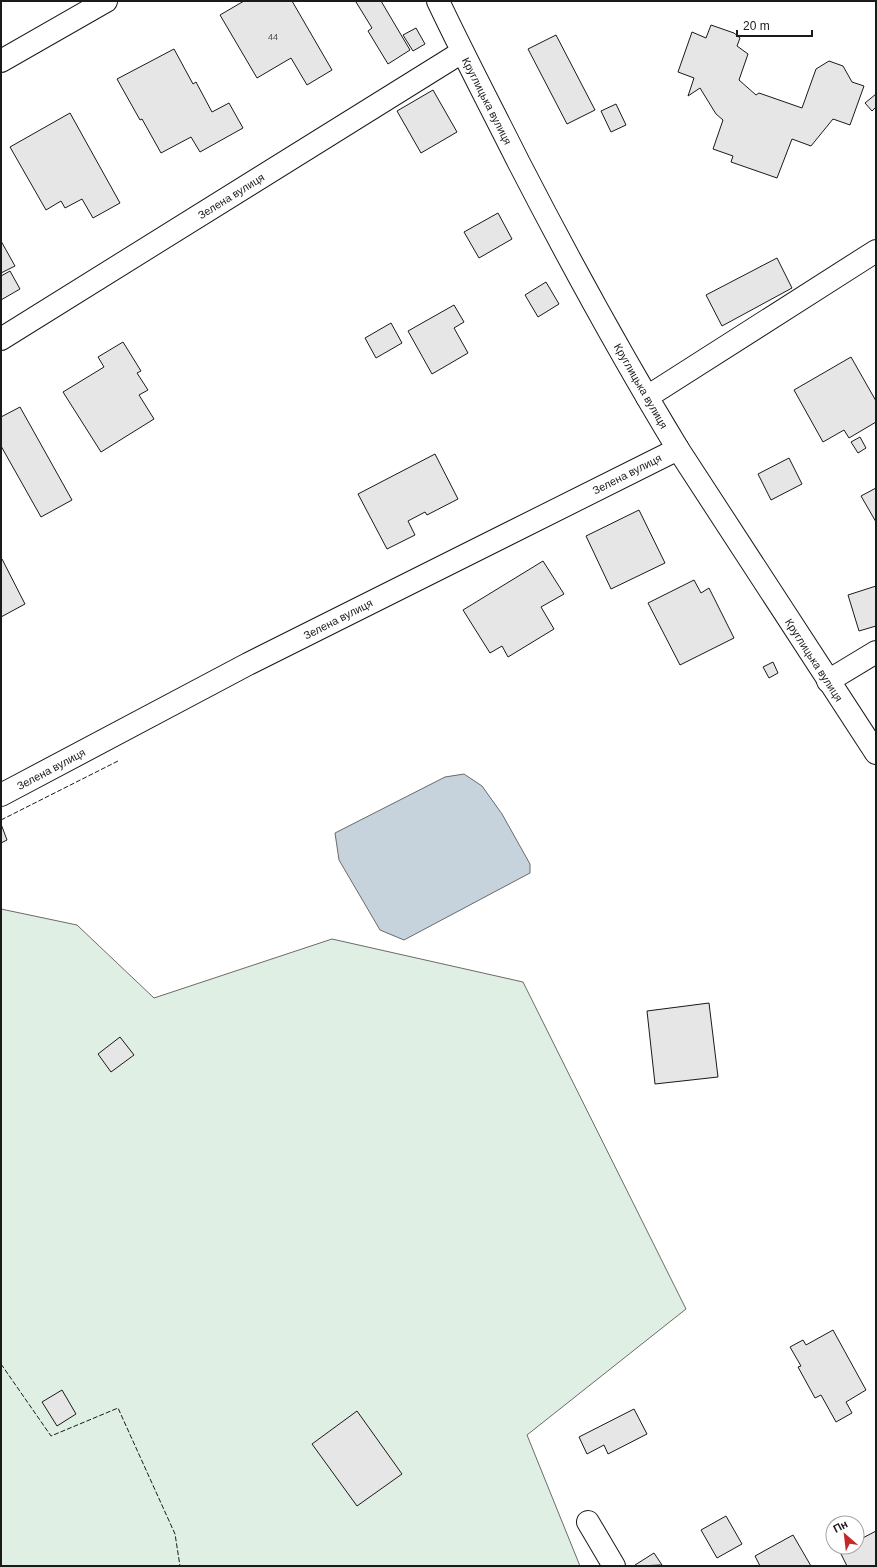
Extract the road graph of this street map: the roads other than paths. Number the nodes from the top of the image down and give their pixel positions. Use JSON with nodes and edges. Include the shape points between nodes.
{"nodes":[{"id":1,"x":106,"y":1,"type":"edge"},
{"id":2,"x":438,"y":1,"type":"edge"},
{"id":3,"x":462,"y":52,"type":"junction"},
{"id":4,"x":1,"y":61,"type":"edge"},
{"id":5,"x":876,"y":251,"type":"edge"},
{"id":6,"x":1,"y":339,"type":"edge"},
{"id":7,"x":647,"y":397,"type":"junction"},
{"id":8,"x":678,"y":449,"type":"junction"},
{"id":9,"x":876,"y":652,"type":"edge"},
{"id":10,"x":828,"y":681,"type":"junction"},
{"id":11,"x":876,"y":753,"type":"edge"},
{"id":12,"x":1,"y":795,"type":"edge"},
{"id":13,"x":588,"y":1522,"type":"dead end"},
{"id":14,"x":614,"y":1566,"type":"edge"}],
"edges":[{"from":1,"to":4,"type":"street"},
{"from":2,"to":3,"type":"street","name":"Круглицька вулиця"},
{"from":3,"to":6,"type":"street","name":"Зелена вулиця"},
{"from":3,"to":7,"type":"street","name":"Круглицька вулиця","via":[[559,240]]},
{"from":5,"to":7,"type":"street"},
{"from":7,"to":8,"type":"street","name":"Круглицька вулиця"},
{"from":8,"to":10,"type":"street","name":"Круглицька вулиця"},
{"from":8,"to":12,"type":"street","name":"Зелена вулиця","via":[[248,664]]},
{"from":9,"to":10,"type":"street"},
{"from":10,"to":11,"type":"street","name":"Круглицька вулиця"},
{"from":13,"to":14,"type":"street"}]}
